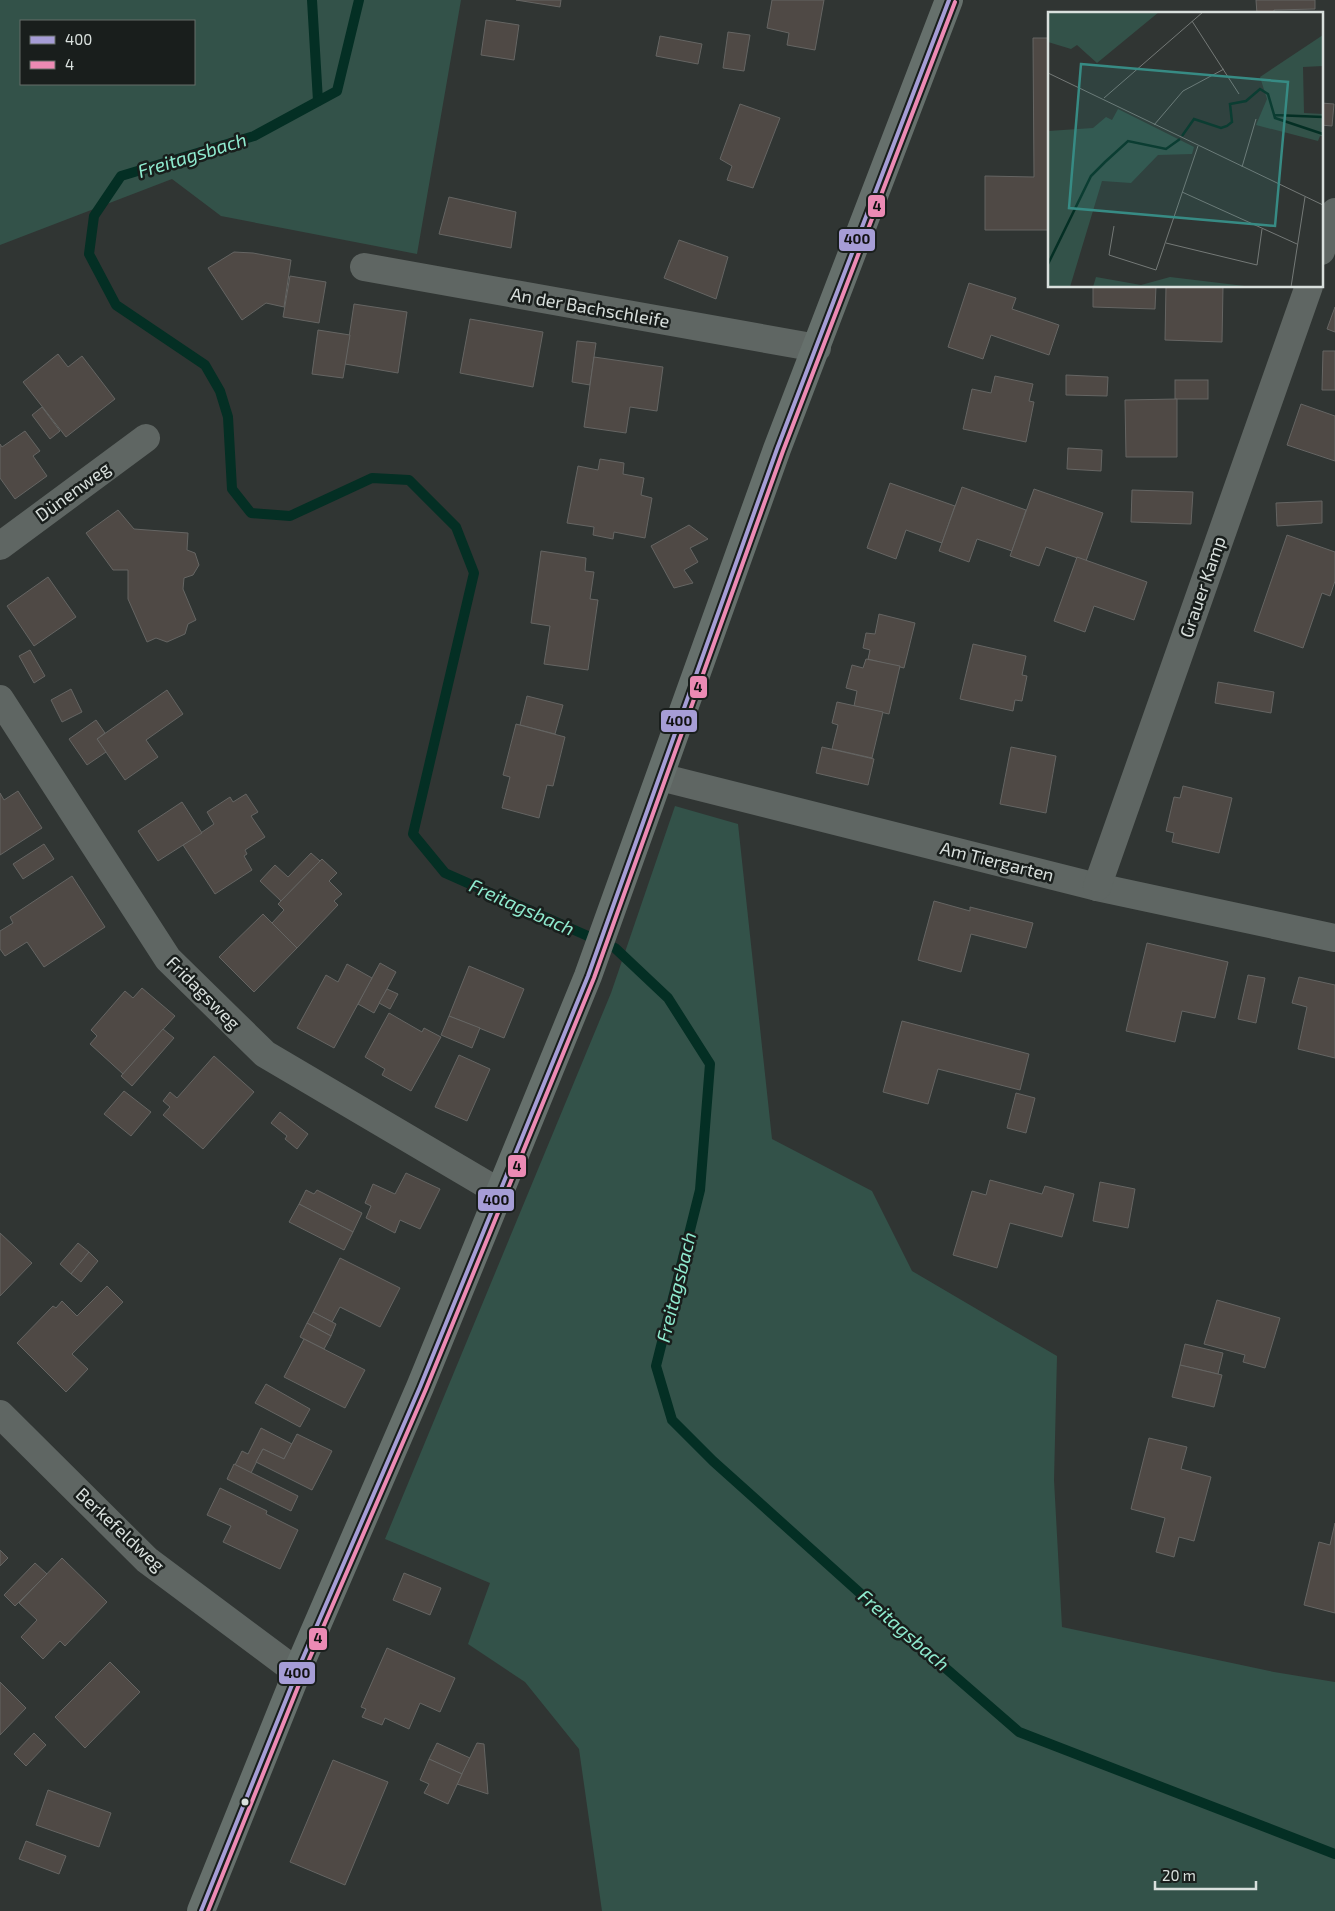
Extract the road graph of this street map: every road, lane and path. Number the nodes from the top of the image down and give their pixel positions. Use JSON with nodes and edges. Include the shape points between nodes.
{"nodes":[{"id":1,"x":949,"y":0,"type":"edge"},
{"id":2,"x":1335,"y":212,"type":"edge"},
{"id":3,"x":1322,"y":248,"type":"edge"},
{"id":4,"x":364,"y":267,"type":"dead end"},
{"id":5,"x":1308,"y":288,"type":"edge"},
{"id":6,"x":817,"y":348,"type":"junction"},
{"id":7,"x":146,"y":438,"type":"dead end"},
{"id":8,"x":0,"y":546,"type":"edge"},
{"id":9,"x":0,"y":699,"type":"edge"},
{"id":10,"x":660,"y":777,"type":"junction"},
{"id":11,"x":1097,"y":887,"type":"junction"},
{"id":12,"x":1335,"y":938,"type":"edge"},
{"id":13,"x":499,"y":1192,"type":"junction"},
{"id":14,"x":0,"y":1414,"type":"edge"},
{"id":15,"x":297,"y":1672,"type":"junction"},
{"id":16,"x":201,"y":1911,"type":"edge"}],
"edges":[{"from":1,"to":6,"type":"main road"},
{"from":2,"to":3,"type":"street"},
{"from":4,"to":6,"type":"street","name":"An der Bachschleife"},
{"from":5,"to":11,"type":"street","name":"Grauer Kamp"},
{"from":6,"to":10,"type":"main road","via":[[777,449]]},
{"from":7,"to":8,"type":"street","name":"Dünenweg"},
{"from":9,"to":13,"type":"street","name":"Fridagsweg","via":[[175,966],[265,1054]]},
{"from":10,"to":11,"type":"street","name":"Am Tiergarten"},
{"from":10,"to":13,"type":"main road","via":[[588,976]]},
{"from":11,"to":12,"type":"street","name":"Am Tiergarten"},
{"from":13,"to":15,"type":"main road","via":[[420,1387]]},
{"from":14,"to":15,"type":"street","name":"Berkefeldweg","via":[[147,1560]]},
{"from":15,"to":16,"type":"main road"}]}
